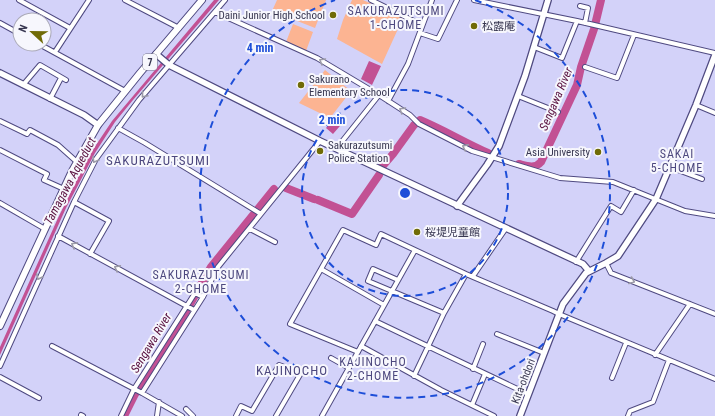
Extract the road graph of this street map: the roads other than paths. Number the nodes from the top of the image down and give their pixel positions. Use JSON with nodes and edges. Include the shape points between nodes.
{"nodes":[{"id":1,"x":19,"y":0,"type":"edge"},
{"id":2,"x":89,"y":0,"type":"edge"},
{"id":3,"x":125,"y":0,"type":"edge"},
{"id":4,"x":202,"y":0,"type":"edge"},
{"id":5,"x":225,"y":0,"type":"edge"},
{"id":6,"x":374,"y":0,"type":"edge"},
{"id":7,"x":432,"y":0,"type":"edge"},
{"id":8,"x":456,"y":0,"type":"edge"},
{"id":9,"x":474,"y":0,"type":"edge"},
{"id":10,"x":548,"y":0,"type":"edge"},
{"id":11,"x":580,"y":6,"type":"dead end"},
{"id":12,"x":215,"y":12,"type":"junction"},
{"id":13,"x":544,"y":14,"type":"junction"},
{"id":14,"x":577,"y":21,"type":"junction"},
{"id":15,"x":0,"y":23,"type":"edge"},
{"id":16,"x":585,"y":23,"type":"junction"},
{"id":17,"x":422,"y":25,"type":"junction"},
{"id":18,"x":70,"y":28,"type":"junction"},
{"id":19,"x":179,"y":28,"type":"junction"},
{"id":20,"x":12,"y":30,"type":"edge"},
{"id":21,"x":420,"y":33,"type":"junction"},
{"id":22,"x":634,"y":35,"type":"junction"},
{"id":23,"x":534,"y":47,"type":"junction"},
{"id":24,"x":52,"y":50,"type":"edge"},
{"id":25,"x":55,"y":52,"type":"junction"},
{"id":26,"x":715,"y":54,"type":"edge"},
{"id":27,"x":158,"y":56,"type":"junction"},
{"id":28,"x":168,"y":64,"type":"junction"},
{"id":29,"x":585,"y":67,"type":"dead end"},
{"id":30,"x":0,"y":73,"type":"edge"},
{"id":31,"x":61,"y":78,"type":"junction"},
{"id":32,"x":66,"y":80,"type":"dead end"},
{"id":33,"x":23,"y":85,"type":"junction"},
{"id":34,"x":125,"y":91,"type":"junction"},
{"id":35,"x":380,"y":95,"type":"junction"},
{"id":36,"x":518,"y":96,"type":"junction"},
{"id":37,"x":50,"y":99,"type":"junction"},
{"id":38,"x":388,"y":101,"type":"junction"},
{"id":39,"x":696,"y":105,"type":"junction"},
{"id":40,"x":558,"y":112,"type":"dead end"},
{"id":41,"x":715,"y":113,"type":"edge"},
{"id":42,"x":0,"y":121,"type":"edge"},
{"id":43,"x":98,"y":125,"type":"junction"},
{"id":44,"x":118,"y":128,"type":"junction"},
{"id":45,"x":320,"y":141,"type":"junction"},
{"id":46,"x":336,"y":149,"type":"junction"},
{"id":47,"x":0,"y":150,"type":"edge"},
{"id":48,"x":492,"y":158,"type":"junction"},
{"id":49,"x":77,"y":162,"type":"junction"},
{"id":50,"x":670,"y":167,"type":"junction"},
{"id":51,"x":702,"y":179,"type":"dead end"},
{"id":52,"x":64,"y":189,"type":"junction"},
{"id":53,"x":634,"y":190,"type":"junction"},
{"id":54,"x":656,"y":199,"type":"junction"},
{"id":55,"x":74,"y":202,"type":"junction"},
{"id":56,"x":0,"y":203,"type":"edge"},
{"id":57,"x":457,"y":206,"type":"junction"},
{"id":58,"x":260,"y":213,"type":"junction"},
{"id":59,"x":715,"y":216,"type":"edge"},
{"id":60,"x":506,"y":228,"type":"junction"},
{"id":61,"x":45,"y":229,"type":"junction"},
{"id":62,"x":250,"y":229,"type":"junction"},
{"id":63,"x":58,"y":236,"type":"junction"},
{"id":64,"x":275,"y":242,"type":"dead end"},
{"id":65,"x":415,"y":250,"type":"junction"},
{"id":66,"x":90,"y":254,"type":"junction"},
{"id":67,"x":576,"y":262,"type":"junction"},
{"id":68,"x":606,"y":264,"type":"junction"},
{"id":69,"x":321,"y":269,"type":"junction"},
{"id":70,"x":589,"y":271,"type":"junction"},
{"id":71,"x":466,"y":274,"type":"junction"},
{"id":72,"x":473,"y":276,"type":"junction"},
{"id":73,"x":398,"y":280,"type":"junction"},
{"id":74,"x":392,"y":292,"type":"junction"},
{"id":75,"x":203,"y":296,"type":"junction"},
{"id":76,"x":690,"y":304,"type":"junction"},
{"id":77,"x":187,"y":305,"type":"junction"},
{"id":78,"x":384,"y":305,"type":"junction"},
{"id":79,"x":194,"y":310,"type":"junction"},
{"id":80,"x":444,"y":313,"type":"junction"},
{"id":81,"x":559,"y":314,"type":"junction"},
{"id":82,"x":715,"y":314,"type":"edge"},
{"id":83,"x":375,"y":321,"type":"junction"},
{"id":84,"x":1,"y":323,"type":"edge"},
{"id":85,"x":497,"y":334,"type":"dead end"},
{"id":86,"x":626,"y":343,"type":"junction"},
{"id":87,"x":483,"y":344,"type":"dead end"},
{"id":88,"x":52,"y":346,"type":"dead end"},
{"id":89,"x":361,"y":346,"type":"junction"},
{"id":90,"x":428,"y":347,"type":"junction"},
{"id":91,"x":358,"y":352,"type":"junction"},
{"id":92,"x":544,"y":353,"type":"junction"},
{"id":93,"x":656,"y":355,"type":"junction"},
{"id":94,"x":331,"y":358,"type":"dead end"},
{"id":95,"x":669,"y":360,"type":"junction"},
{"id":96,"x":0,"y":366,"type":"edge"},
{"id":97,"x":349,"y":368,"type":"junction"},
{"id":98,"x":473,"y":369,"type":"junction"},
{"id":99,"x":485,"y":374,"type":"junction"},
{"id":100,"x":414,"y":376,"type":"junction"},
{"id":101,"x":0,"y":377,"type":"edge"},
{"id":102,"x":612,"y":378,"type":"dead end"},
{"id":103,"x":715,"y":379,"type":"edge"},
{"id":104,"x":134,"y":389,"type":"junction"},
{"id":105,"x":141,"y":392,"type":"junction"},
{"id":106,"x":528,"y":394,"type":"junction"},
{"id":107,"x":39,"y":398,"type":"dead end"},
{"id":108,"x":159,"y":402,"type":"junction"},
{"id":109,"x":472,"y":405,"type":"junction"},
{"id":110,"x":186,"y":409,"type":"dead end"},
{"id":111,"x":121,"y":416,"type":"edge"},
{"id":112,"x":157,"y":416,"type":"edge"},
{"id":113,"x":182,"y":416,"type":"edge"},
{"id":114,"x":192,"y":416,"type":"edge"},
{"id":115,"x":236,"y":416,"type":"edge"},
{"id":116,"x":276,"y":416,"type":"edge"},
{"id":117,"x":322,"y":416,"type":"edge"},
{"id":118,"x":494,"y":416,"type":"edge"},
{"id":119,"x":520,"y":416,"type":"edge"},
{"id":120,"x":628,"y":416,"type":"edge"}],
"edges":[{"from":1,"to":18,"type":"street"},
{"from":2,"to":18,"type":"street"},
{"from":3,"to":19,"type":"street"},
{"from":4,"to":19,"type":"main road","number":"7"},
{"from":5,"to":12,"type":"street"},
{"from":6,"to":17,"type":"street"},
{"from":7,"to":17,"type":"street"},
{"from":8,"to":21,"type":"street","via":[[438,40]]},
{"from":9,"to":13,"type":"street"},
{"from":10,"to":13,"type":"street"},
{"from":11,"to":16,"type":"street","via":[[588,8]]},
{"from":12,"to":28,"type":"street"},
{"from":35,"to":12,"type":"street","one_way":true,"via":[[317,58]]},
{"from":13,"to":14,"type":"street"},
{"from":13,"to":23,"type":"street"},
{"from":14,"to":16,"type":"street"},
{"from":14,"to":23,"type":"street","via":[[562,58]]},
{"from":15,"to":20,"type":"street"},
{"from":16,"to":22,"type":"street"},
{"from":17,"to":21,"type":"street"},
{"from":18,"to":25,"type":"street"},
{"from":19,"to":27,"type":"main road","number":"7"},
{"from":21,"to":38,"type":"street","via":[[408,64]]},
{"from":22,"to":26,"type":"street"},
{"from":22,"to":29,"type":"street","via":[[617,78]]},
{"from":23,"to":36,"type":"street"},
{"from":24,"to":25,"type":"street"},
{"from":25,"to":34,"type":"street"},
{"from":26,"to":39,"type":"street"},
{"from":27,"to":28,"type":"street"},
{"from":27,"to":34,"type":"main road","number":"7"},
{"from":28,"to":44,"type":"street","one_way":true},
{"from":28,"to":45,"type":"street"},
{"from":30,"to":33,"type":"street"},
{"from":31,"to":32,"type":"street"},
{"from":31,"to":33,"type":"street","via":[[40,65]]},
{"from":31,"to":37,"type":"street"},
{"from":33,"to":37,"type":"street"},
{"from":34,"to":43,"type":"main road","number":"7"},
{"from":35,"to":38,"type":"street"},
{"from":35,"to":46,"type":"street"},
{"from":36,"to":40,"type":"street"},
{"from":36,"to":48,"type":"street"},
{"from":37,"to":43,"type":"street","via":[[84,115]]},
{"from":48,"to":38,"type":"street","one_way":true,"via":[[472,151],[419,124]]},
{"from":39,"to":41,"type":"street"},
{"from":39,"to":50,"type":"street"},
{"from":42,"to":49,"type":"street","via":[[27,134],[30,130],[53,142]]},
{"from":43,"to":49,"type":"main road","number":"7"},
{"from":44,"to":55,"type":"street","one_way":true,"via":[[96,159]]},
{"from":44,"to":58,"type":"street"},
{"from":45,"to":46,"type":"street"},
{"from":45,"to":58,"type":"street"},
{"from":46,"to":57,"type":"street"},
{"from":47,"to":52,"type":"street","via":[[47,174],[44,180]]},
{"from":48,"to":53,"type":"street","via":[[560,178],[613,182]]},
{"from":48,"to":57,"type":"street"},
{"from":49,"to":52,"type":"main road","number":"7"},
{"from":50,"to":51,"type":"street"},
{"from":50,"to":54,"type":"street"},
{"from":52,"to":61,"type":"main road","number":"7"},
{"from":53,"to":54,"type":"street"},
{"from":53,"to":67,"type":"street","via":[[621,212],[611,206]]},
{"from":54,"to":59,"type":"street","via":[[685,211]]},
{"from":54,"to":68,"type":"street","via":[[620,254]]},
{"from":55,"to":63,"type":"street"},
{"from":55,"to":66,"type":"street","via":[[109,221]]},
{"from":56,"to":61,"type":"street"},
{"from":57,"to":60,"type":"street"},
{"from":58,"to":62,"type":"street"},
{"from":60,"to":67,"type":"street"},
{"from":60,"to":72,"type":"street"},
{"from":61,"to":84,"type":"main road","number":"7"},
{"from":62,"to":64,"type":"street"},
{"from":62,"to":75,"type":"street","via":[[218,267]]},
{"from":66,"to":63,"type":"street","one_way":true},
{"from":63,"to":96,"type":"street","one_way":true},
{"from":65,"to":69,"type":"street","via":[[381,234],[376,245],[343,230]]},
{"from":65,"to":71,"type":"street"},
{"from":65,"to":73,"type":"street"},
{"from":77,"to":66,"type":"street","one_way":true},
{"from":67,"to":70,"type":"street"},
{"from":68,"to":70,"type":"street"},
{"from":68,"to":76,"type":"street","one_way":true,"via":[[612,273]]},
{"from":69,"to":78,"type":"street"},
{"from":69,"to":91,"type":"street","via":[[290,324]]},
{"from":70,"to":81,"type":"street","name":"Kita-ohdori","via":[[569,296]]},
{"from":71,"to":72,"type":"street"},
{"from":71,"to":80,"type":"street"},
{"from":72,"to":81,"type":"street"},
{"from":73,"to":74,"type":"street"},
{"from":73,"to":74,"type":"street","via":[[373,269],[368,281]]},
{"from":74,"to":78,"type":"street"},
{"from":74,"to":80,"type":"street"},
{"from":75,"to":77,"type":"street","via":[[195,293]]},
{"from":75,"to":79,"type":"street"},
{"from":76,"to":82,"type":"street"},
{"from":76,"to":93,"type":"street"},
{"from":77,"to":79,"type":"street"},
{"from":77,"to":104,"type":"street"},
{"from":78,"to":83,"type":"street"},
{"from":79,"to":105,"type":"street"},
{"from":80,"to":90,"type":"street"},
{"from":81,"to":86,"type":"street"},
{"from":81,"to":92,"type":"street","name":"Kita-ohdori"},
{"from":83,"to":89,"type":"street"},
{"from":83,"to":90,"type":"street"},
{"from":85,"to":92,"type":"street"},
{"from":86,"to":93,"type":"street"},
{"from":86,"to":102,"type":"street"},
{"from":87,"to":98,"type":"street"},
{"from":88,"to":104,"type":"street"},
{"from":89,"to":91,"type":"street"},
{"from":89,"to":100,"type":"street"},
{"from":90,"to":98,"type":"street"},
{"from":90,"to":100,"type":"street"},
{"from":91,"to":97,"type":"street"},
{"from":92,"to":106,"type":"street","name":"Kita-ohdori"},
{"from":93,"to":95,"type":"street"},
{"from":94,"to":97,"type":"street"},
{"from":95,"to":103,"type":"street"},
{"from":95,"to":120,"type":"street","via":[[653,402],[630,411]]},
{"from":97,"to":117,"type":"street"},
{"from":98,"to":99,"type":"street"},
{"from":99,"to":106,"type":"street"},
{"from":99,"to":109,"type":"street"},
{"from":100,"to":109,"type":"street"},
{"from":101,"to":107,"type":"street"},
{"from":104,"to":105,"type":"street"},
{"from":104,"to":111,"type":"street"},
{"from":105,"to":108,"type":"street"},
{"from":106,"to":119,"type":"street","name":"Kita-ohdori"},
{"from":108,"to":112,"type":"street"},
{"from":108,"to":113,"type":"street"},
{"from":109,"to":118,"type":"street"},
{"from":110,"to":114,"type":"street"},
{"from":115,"to":116,"type":"street","via":[[241,406],[252,411],[279,366],[302,373]]}]}
